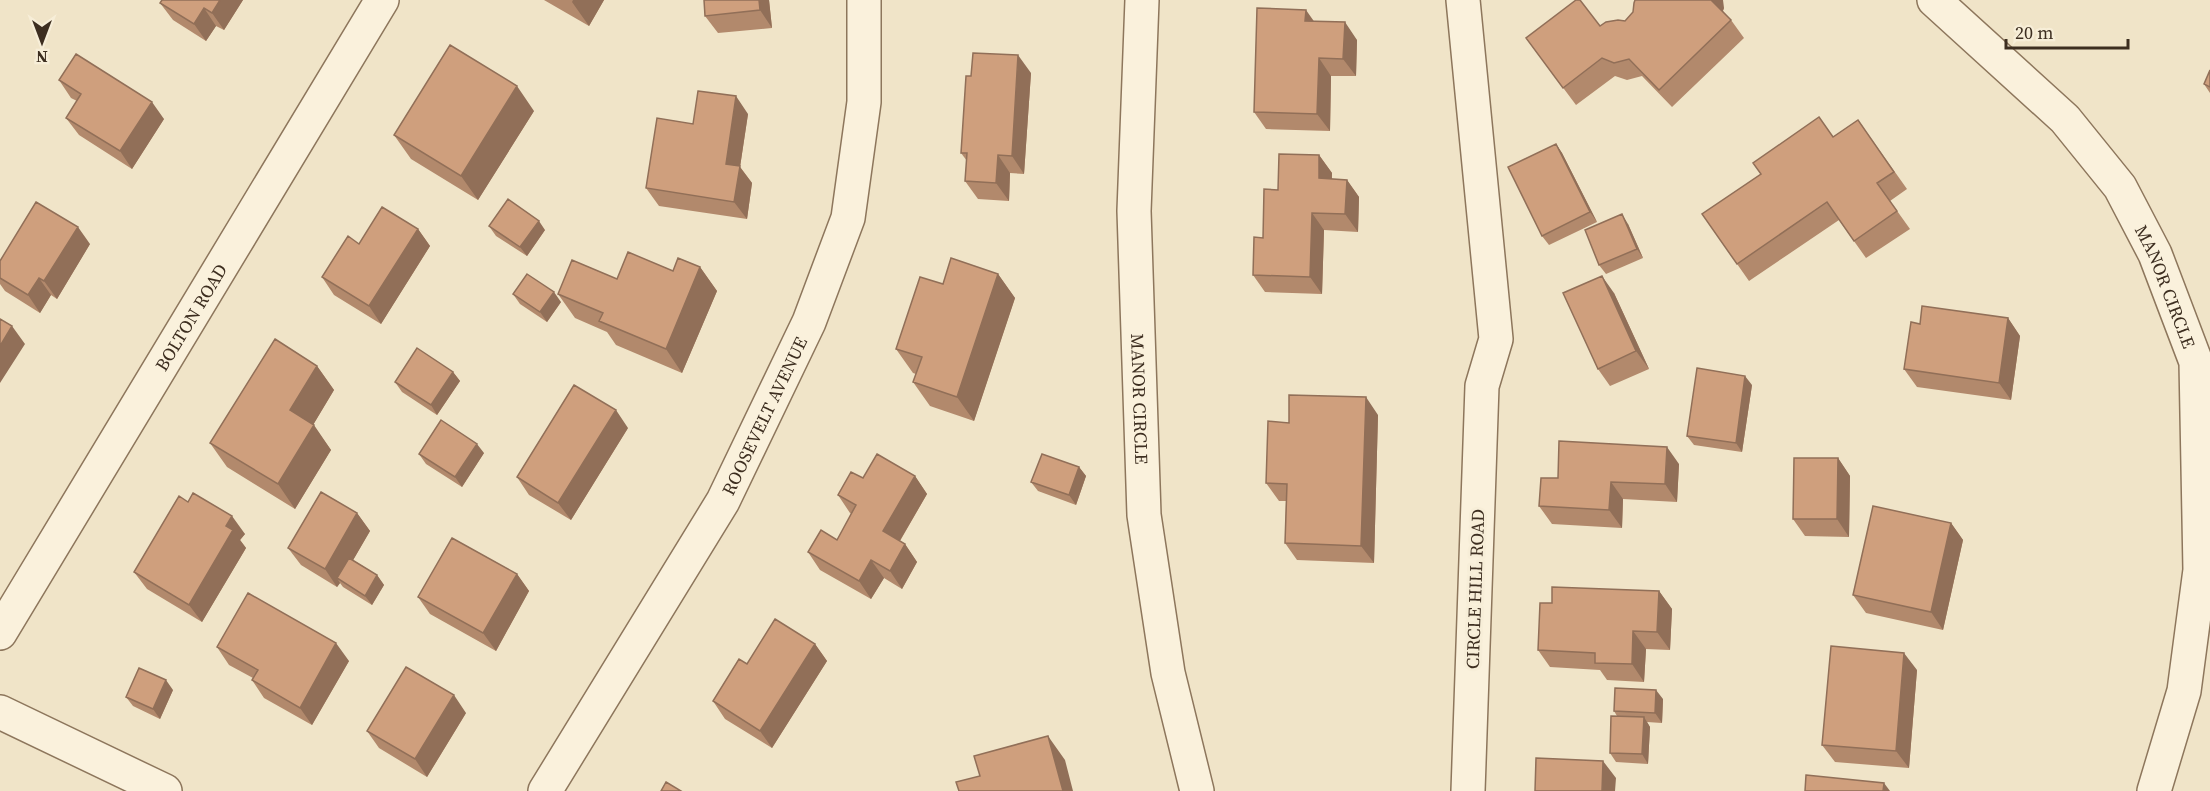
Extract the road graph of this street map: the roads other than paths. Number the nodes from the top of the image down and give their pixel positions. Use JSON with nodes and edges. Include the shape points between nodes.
{"nodes":[{"id":1,"x":382,"y":0,"type":"edge"},
{"id":2,"x":864,"y":0,"type":"edge"},
{"id":3,"x":1142,"y":0,"type":"edge"},
{"id":4,"x":1463,"y":0,"type":"edge"},
{"id":5,"x":1934,"y":0,"type":"edge"},
{"id":6,"x":2203,"y":360,"type":"edge"},
{"id":7,"x":0,"y":633,"type":"edge"},
{"id":8,"x":0,"y":712,"type":"edge"},
{"id":9,"x":108,"y":779,"type":"edge"},
{"id":10,"x":165,"y":791,"type":"edge"},
{"id":11,"x":545,"y":791,"type":"edge"},
{"id":12,"x":1197,"y":791,"type":"edge"},
{"id":13,"x":1468,"y":791,"type":"edge"},
{"id":14,"x":2154,"y":791,"type":"edge"}],
"edges":[{"from":1,"to":7,"type":"street","name":"BOLTON ROAD"},
{"from":2,"to":11,"type":"street","name":"ROOSEVELT AVENUE","via":[[864,102],[848,218],[809,322],[723,501]]},
{"from":3,"to":12,"type":"street","name":"MANOR CIRCLE","via":[[1134,211],[1144,515],[1168,674]]},
{"from":4,"to":13,"type":"street","name":"CIRCLE HILL ROAD","via":[[1496,339],[1482,386]]},
{"from":5,"to":6,"type":"street","name":"MANOR CIRCLE","via":[[2065,119],[2120,187]]},
{"from":6,"to":14,"type":"street","name":"MANOR CIRCLE","via":[[2199,570],[2184,691]]},
{"from":8,"to":9,"type":"street"},
{"from":9,"to":10,"type":"street"}]}
